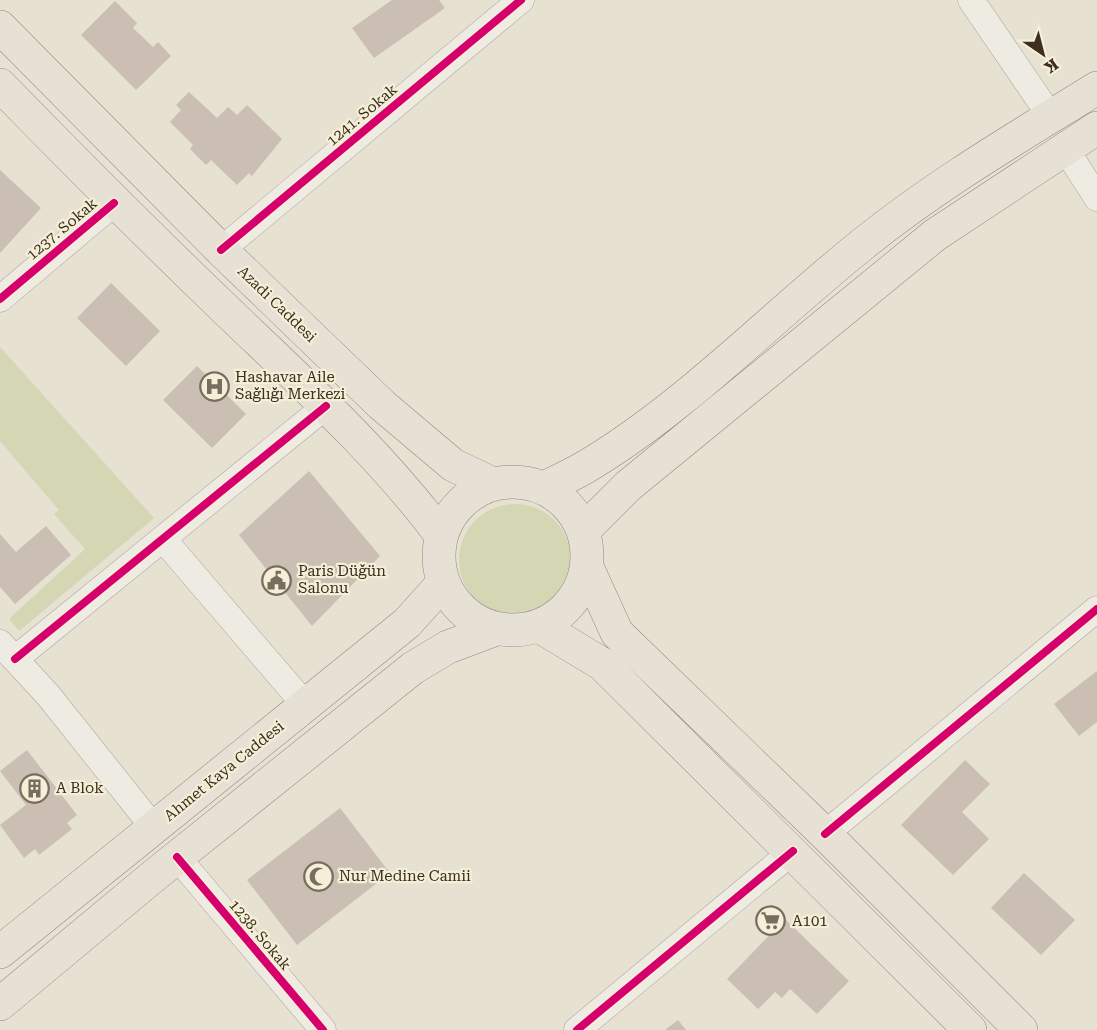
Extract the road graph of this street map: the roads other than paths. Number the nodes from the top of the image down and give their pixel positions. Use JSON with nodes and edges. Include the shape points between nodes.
{"nodes":[{"id":1,"x":971,"y":0,"type":"edge"},
{"id":2,"x":508,"y":4,"type":"edge"},
{"id":3,"x":0,"y":27,"type":"edge"},
{"id":4,"x":0,"y":85,"type":"edge"},
{"id":5,"x":1097,"y":88,"type":"edge"},
{"id":6,"x":1051,"y":117,"type":"junction"},
{"id":7,"x":1097,"y":128,"type":"edge"},
{"id":8,"x":1065,"y":148,"type":"junction"},
{"id":9,"x":1097,"y":198,"type":"edge"},
{"id":10,"x":114,"y":203,"type":"junction"},
{"id":11,"x":221,"y":250,"type":"junction"},
{"id":12,"x":0,"y":299,"type":"edge"},
{"id":13,"x":326,"y":406,"type":"junction"},
{"id":14,"x":494,"y":484,"type":"junction"},
{"id":15,"x":544,"y":488,"type":"junction"},
{"id":16,"x":583,"y":531,"type":"junction"},
{"id":17,"x":441,"y":535,"type":"junction"},
{"id":18,"x":163,"y":539,"type":"junction"},
{"id":19,"x":587,"y":567,"type":"junction"},
{"id":20,"x":442,"y":583,"type":"junction"},
{"id":21,"x":1097,"y":609,"type":"edge"},
{"id":22,"x":539,"y":626,"type":"junction"},
{"id":23,"x":496,"y":629,"type":"junction"},
{"id":24,"x":7,"y":651,"type":"edge"},
{"id":25,"x":308,"y":704,"type":"junction"},
{"id":26,"x":154,"y":828,"type":"junction"},
{"id":27,"x":825,"y":834,"type":"junction"},
{"id":28,"x":793,"y":851,"type":"junction"},
{"id":29,"x":177,"y":857,"type":"junction"},
{"id":30,"x":0,"y":952,"type":"edge"},
{"id":31,"x":0,"y":1004,"type":"edge"},
{"id":32,"x":323,"y":1030,"type":"edge"},
{"id":33,"x":577,"y":1030,"type":"edge"},
{"id":34,"x":970,"y":1030,"type":"edge"},
{"id":35,"x":1021,"y":1030,"type":"edge"}],
"edges":[{"from":1,"to":6,"type":"street"},
{"from":2,"to":11,"type":"street","name":"1241. Sokak"},
{"from":3,"to":11,"type":"main road","name":"Azadi Caddesi"},
{"from":4,"to":10,"type":"main road"},
{"from":5,"to":6,"type":"main road"},
{"from":6,"to":15,"type":"main road","via":[[967,169],[864,243],[657,418],[592,464]]},
{"from":7,"to":8,"type":"main road"},
{"from":8,"to":9,"type":"street"},
{"from":8,"to":16,"type":"main road","via":[[935,235],[628,486]]},
{"from":10,"to":12,"type":"street","name":"1237. Sokak"},
{"from":10,"to":13,"type":"main road"},
{"from":11,"to":14,"type":"main road","name":"Azadi Caddesi","via":[[382,405],[453,465]]},
{"from":13,"to":17,"type":"main road","via":[[405,488]]},
{"from":13,"to":18,"type":"street"},
{"from":14,"to":15,"type":"main road","via":[[519,482]]},
{"from":14,"to":17,"type":"main road","via":[[470,495],[452,512]]},
{"from":15,"to":16,"type":"main road","via":[[561,498]]},
{"from":16,"to":19,"type":"main road"},
{"from":17,"to":20,"type":"main road","via":[[438,559]]},
{"from":18,"to":24,"type":"street"},
{"from":18,"to":25,"type":"street"},
{"from":19,"to":22,"type":"main road","via":[[571,603],[557,617]]},
{"from":19,"to":27,"type":"main road","via":[[617,633]]},
{"from":20,"to":23,"type":"main road","via":[[455,604],[473,620]]},
{"from":20,"to":25,"type":"main road","name":"Ahmet Kaya Caddesi","via":[[407,623]]},
{"from":21,"to":27,"type":"street"},
{"from":22,"to":23,"type":"main road","via":[[518,631]]},
{"from":22,"to":28,"type":"main road","via":[[602,664]]},
{"from":23,"to":29,"type":"main road","via":[[448,647],[413,668]]},
{"from":24,"to":26,"type":"street","via":[[48,694]]},
{"from":25,"to":26,"type":"main road","name":"Ahmet Kaya Caddesi"},
{"from":26,"to":30,"type":"main road","name":"Ahmet Kaya Caddesi"},
{"from":27,"to":35,"type":"main road"},
{"from":28,"to":33,"type":"street"},
{"from":28,"to":34,"type":"main road"},
{"from":29,"to":31,"type":"main road"},
{"from":29,"to":32,"type":"street","name":"1238. Sokak"}]}
